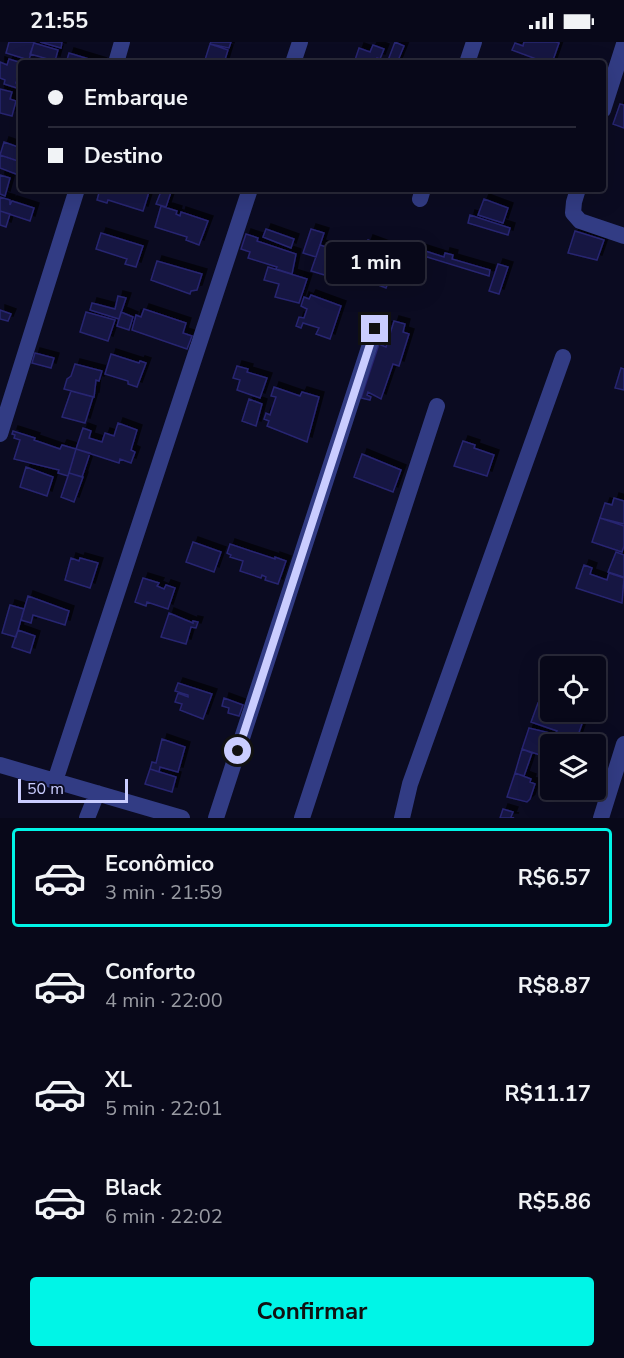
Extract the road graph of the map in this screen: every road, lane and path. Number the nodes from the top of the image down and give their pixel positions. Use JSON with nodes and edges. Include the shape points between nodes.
{"nodes":[{"id":1,"x":122,"y":42,"type":"edge"},
{"id":2,"x":300,"y":42,"type":"edge"},
{"id":3,"x":474,"y":42,"type":"edge"},
{"id":4,"x":624,"y":45,"type":"edge"},
{"id":5,"x":117,"y":60,"type":"edge"},
{"id":6,"x":294,"y":60,"type":"edge"},
{"id":7,"x":467,"y":60,"type":"edge"},
{"id":8,"x":606,"y":101,"type":"edge"},
{"id":9,"x":75,"y":192,"type":"edge"},
{"id":10,"x":249,"y":192,"type":"edge"},
{"id":11,"x":577,"y":192,"type":"edge"},
{"id":12,"x":624,"y":236,"type":"edge"},
{"id":13,"x":375,"y":329,"type":"dead end"},
{"id":14,"x":563,"y":357,"type":"dead end"},
{"id":15,"x":437,"y":406,"type":"dead end"},
{"id":16,"x":0,"y":434,"type":"edge"},
{"id":17,"x":624,"y":744,"type":"edge"},
{"id":18,"x":0,"y":765,"type":"edge"},
{"id":19,"x":55,"y":781,"type":"junction"},
{"id":20,"x":97,"y":793,"type":"junction"},
{"id":21,"x":87,"y":818,"type":"edge"},
{"id":22,"x":182,"y":818,"type":"edge"},
{"id":23,"x":216,"y":818,"type":"edge"},
{"id":24,"x":302,"y":818,"type":"edge"},
{"id":25,"x":402,"y":818,"type":"edge"},
{"id":26,"x":601,"y":818,"type":"edge"}],
"edges":[{"from":1,"to":5,"type":"street"},
{"from":2,"to":6,"type":"street"},
{"from":3,"to":7,"type":"street"},
{"from":4,"to":8,"type":"street"},
{"from":9,"to":16,"type":"street"},
{"from":10,"to":19,"type":"street"},
{"from":11,"to":12,"type":"street","via":[[573,213],[580,221]]},
{"from":13,"to":23,"type":"street"},
{"from":14,"to":25,"type":"street","via":[[410,784]]},
{"from":15,"to":24,"type":"street"},
{"from":17,"to":26,"type":"street"},
{"from":18,"to":19,"type":"street"},
{"from":19,"to":20,"type":"street"},
{"from":20,"to":21,"type":"street"},
{"from":20,"to":22,"type":"street"}]}
